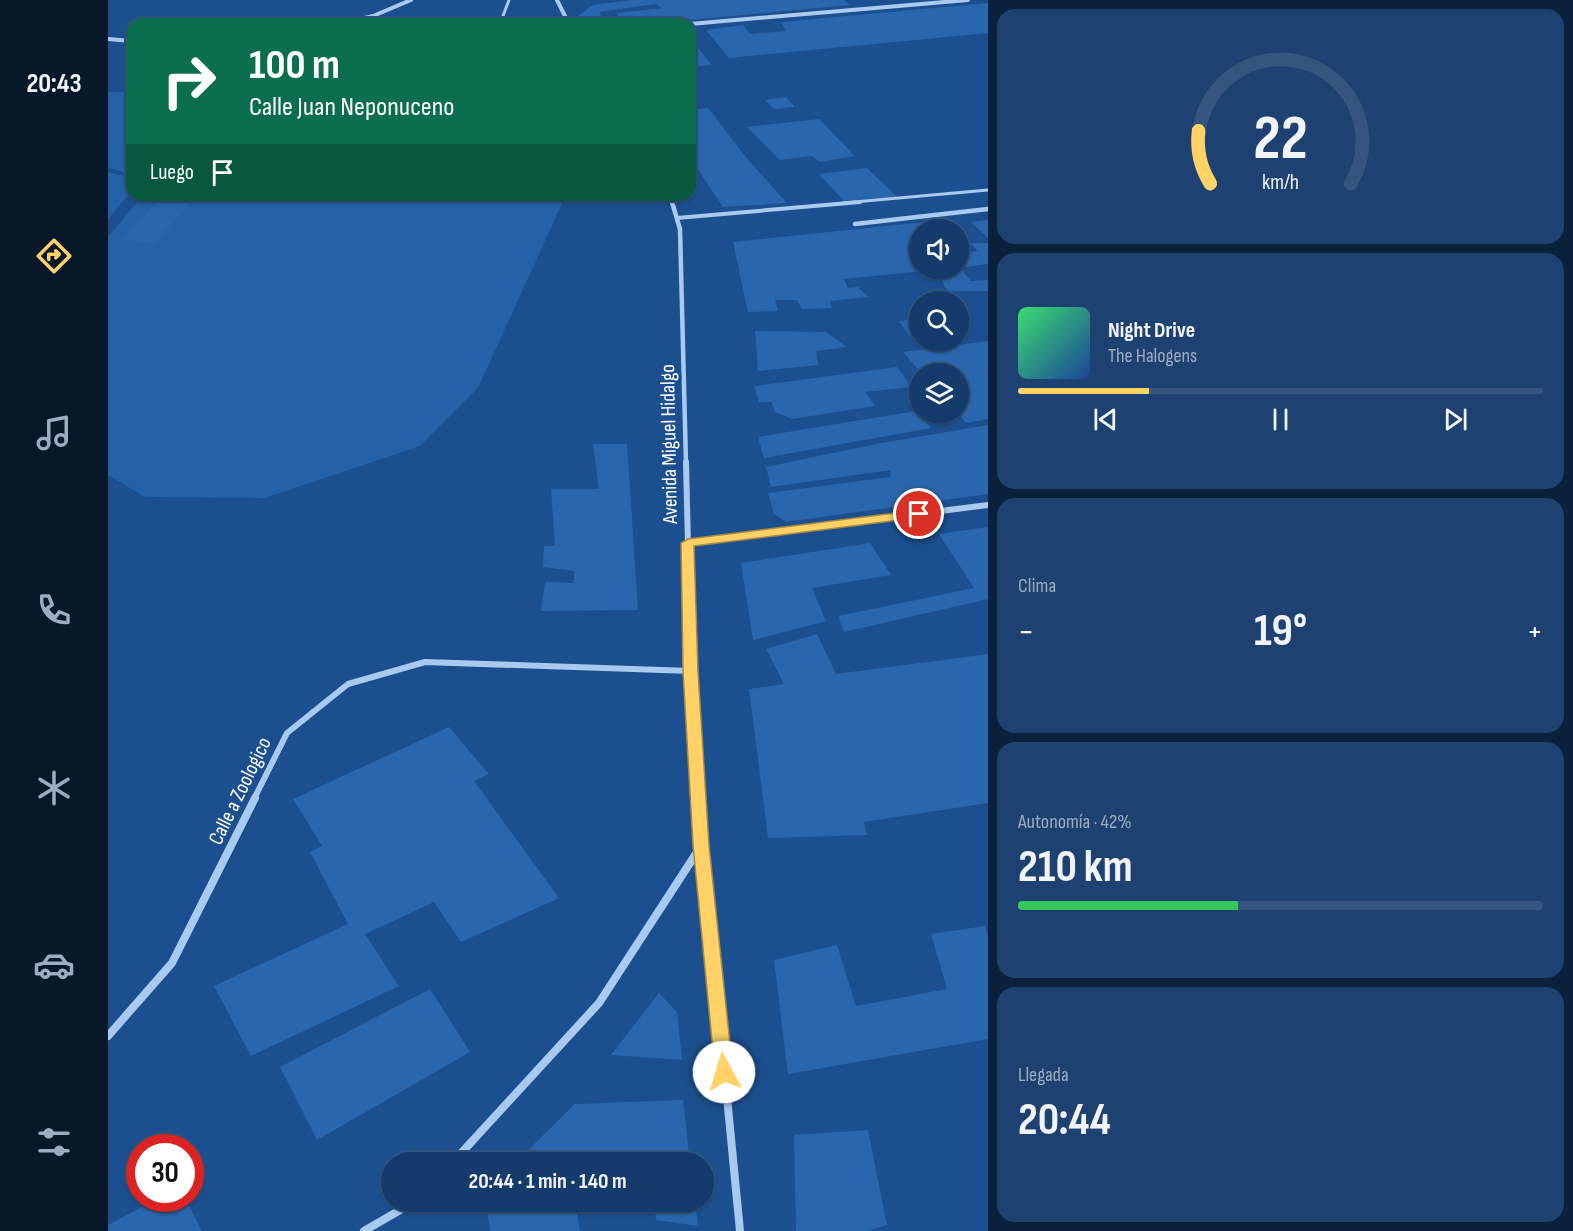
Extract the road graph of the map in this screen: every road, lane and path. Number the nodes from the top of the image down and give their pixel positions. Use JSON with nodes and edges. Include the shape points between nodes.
{"nodes":[{"id":1,"x":411,"y":0,"type":"edge"},
{"id":2,"x":509,"y":0,"type":"edge"},
{"id":3,"x":557,"y":0,"type":"edge"},
{"id":4,"x":968,"y":0,"type":"edge"},
{"id":5,"x":364,"y":18,"type":"edge"},
{"id":6,"x":502,"y":18,"type":"edge"},
{"id":7,"x":566,"y":18,"type":"edge"},
{"id":8,"x":696,"y":23,"type":"edge"},
{"id":9,"x":108,"y":39,"type":"edge"},
{"id":10,"x":126,"y":40,"type":"edge"},
{"id":11,"x":988,"y":190,"type":"edge"},
{"id":12,"x":672,"y":201,"type":"edge"},
{"id":13,"x":988,"y":209,"type":"edge"},
{"id":14,"x":676,"y":218,"type":"junction"},
{"id":15,"x":855,"y":224,"type":"dead end"},
{"id":16,"x":988,"y":505,"type":"edge"},
{"id":17,"x":688,"y":543,"type":"junction"},
{"id":18,"x":691,"y":671,"type":"junction"},
{"id":19,"x":701,"y":845,"type":"junction"},
{"id":20,"x":108,"y":1036,"type":"edge"},
{"id":21,"x":462,"y":1152,"type":"edge"},
{"id":22,"x":397,"y":1212,"type":"edge"},
{"id":23,"x":364,"y":1231,"type":"edge"},
{"id":24,"x":740,"y":1231,"type":"edge"}],
"edges":[{"from":1,"to":5,"type":"street"},
{"from":2,"to":6,"type":"lane"},
{"from":3,"to":7,"type":"street"},
{"from":4,"to":8,"type":"street"},
{"from":9,"to":10,"type":"street"},
{"from":11,"to":14,"type":"lane"},
{"from":12,"to":14,"type":"street","name":"Avenida Miguel Hidalgo"},
{"from":13,"to":15,"type":"street"},
{"from":14,"to":17,"type":"street","name":"Avenida Miguel Hidalgo","via":[[680,229]]},
{"from":16,"to":17,"type":"street"},
{"from":17,"to":18,"type":"street","name":"Avenida Miguel Hidalgo"},
{"from":18,"to":19,"type":"street","name":"Avenida Miguel Hidalgo"},
{"from":18,"to":20,"type":"street","name":"Calle a Zoologico","via":[[425,662],[348,684],[287,733],[172,963]]},
{"from":19,"to":21,"type":"street","via":[[599,1003]]},
{"from":19,"to":24,"type":"street","name":"Avenida Miguel Hidalgo"},
{"from":22,"to":23,"type":"street"}]}
